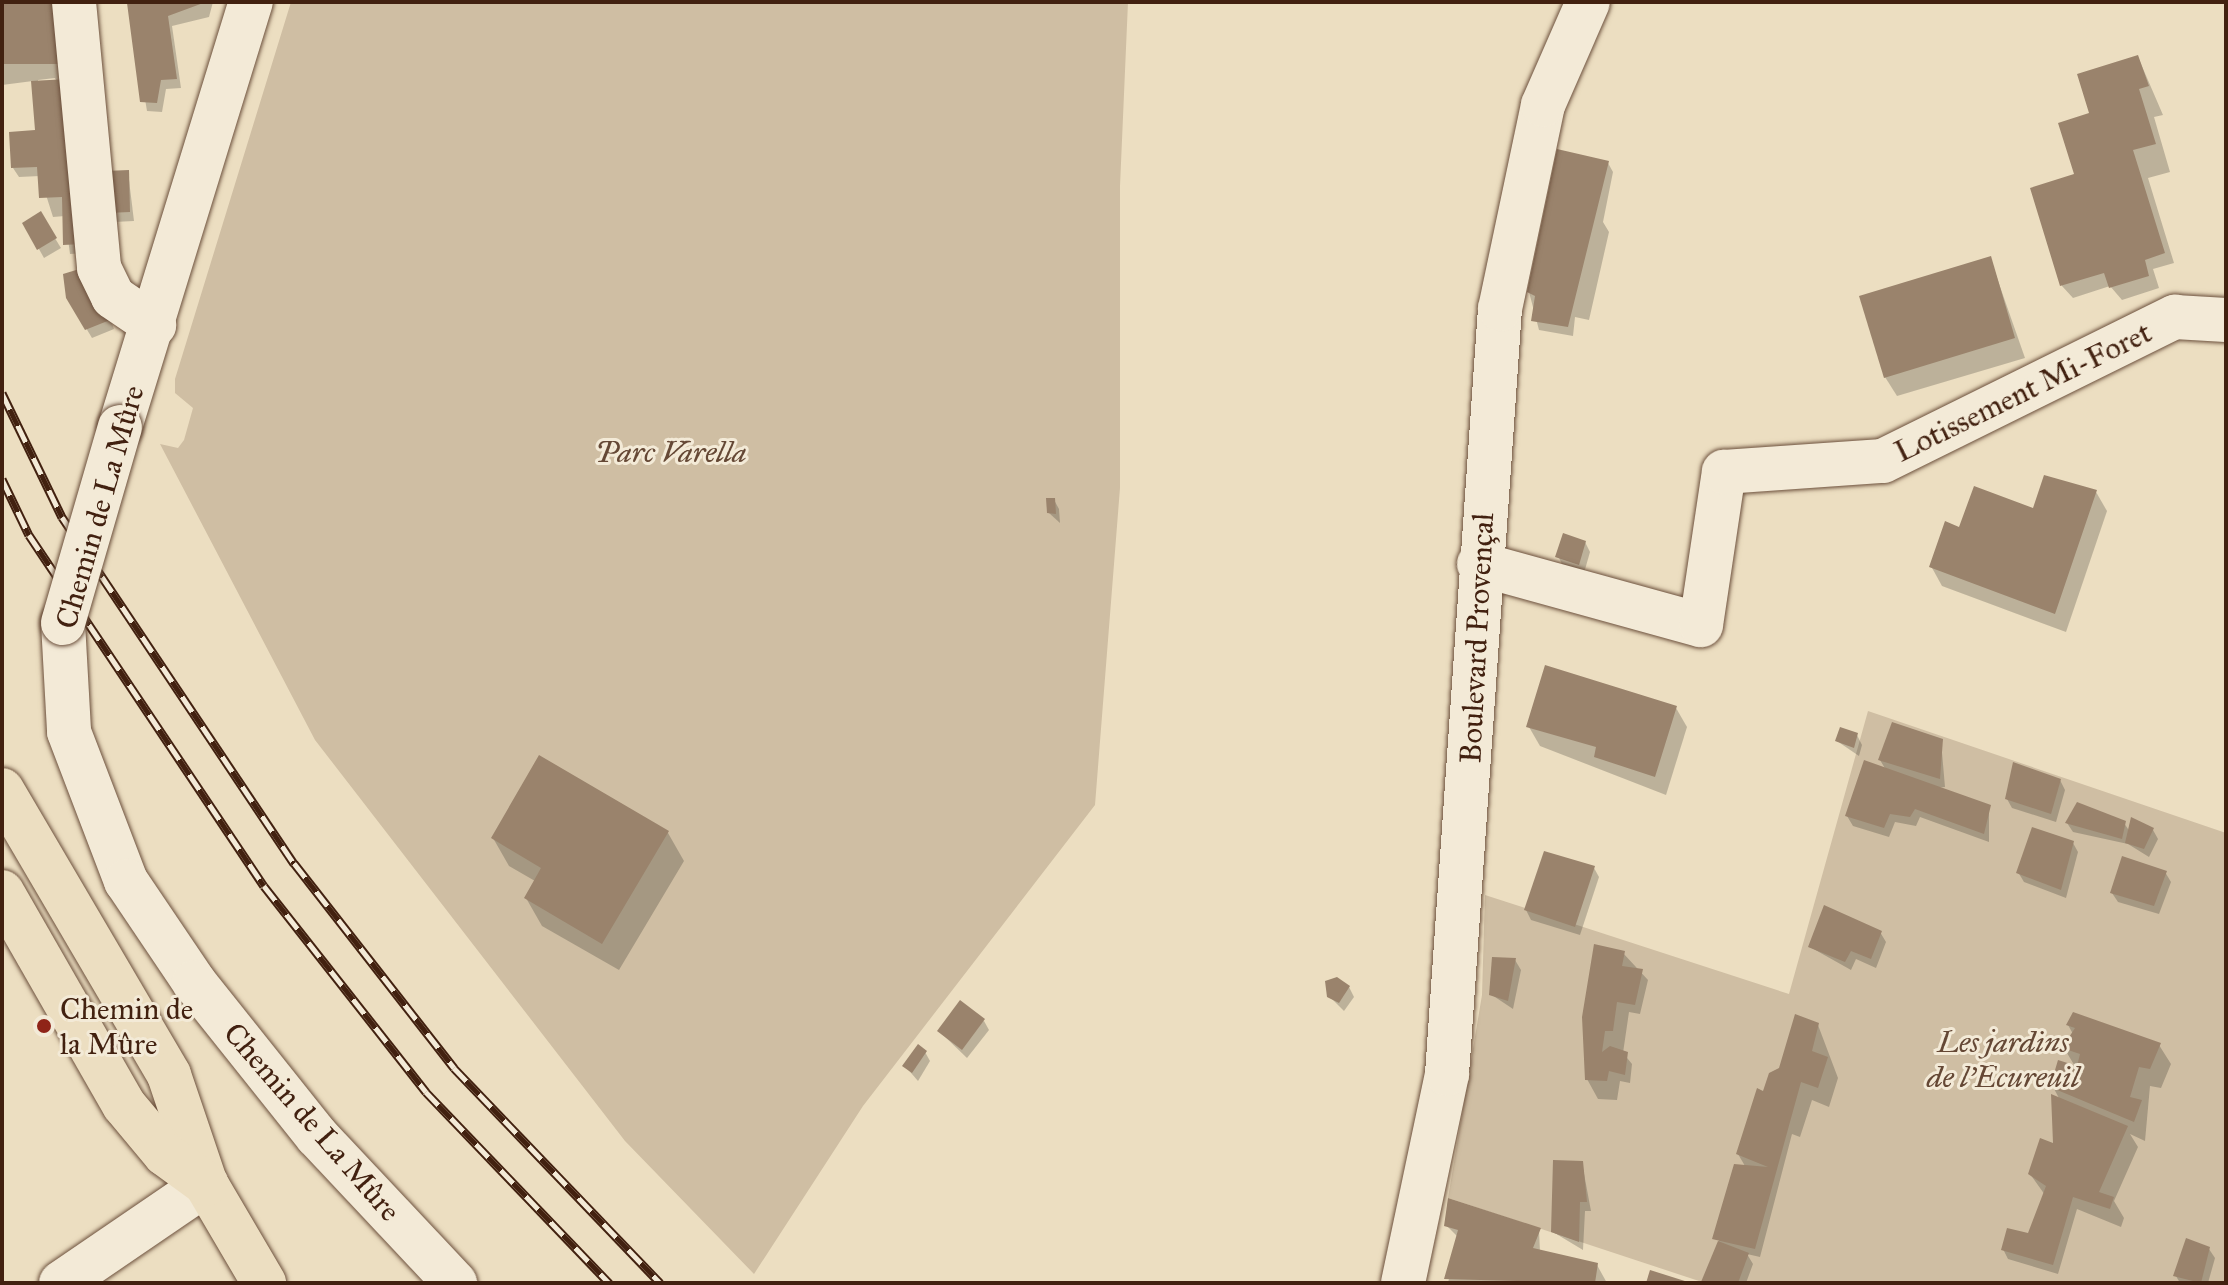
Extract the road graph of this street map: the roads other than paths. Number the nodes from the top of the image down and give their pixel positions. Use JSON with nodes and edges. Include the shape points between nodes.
{"nodes":[{"id":1,"x":74,"y":2,"type":"edge"},
{"id":2,"x":251,"y":2,"type":"edge"},
{"id":3,"x":1588,"y":2,"type":"edge"},
{"id":4,"x":2226,"y":320,"type":"edge"},
{"id":5,"x":154,"y":325,"type":"junction"},
{"id":6,"x":1479,"y":564,"type":"junction"},
{"id":7,"x":2,"y":790,"type":"edge"},
{"id":8,"x":2,"y":892,"type":"edge"},
{"id":9,"x":206,"y":1184,"type":"junction"},
{"id":10,"x":114,"y":1267,"type":"edge"},
{"id":11,"x":61,"y":1283,"type":"edge"},
{"id":12,"x":264,"y":1283,"type":"edge"},
{"id":13,"x":455,"y":1283,"type":"edge"},
{"id":14,"x":1403,"y":1283,"type":"edge"}],
"edges":[{"from":1,"to":5,"type":"street","via":[[99,268],[113,297]]},
{"from":2,"to":5,"type":"street","name":"Chemin de La Mûre"},
{"from":3,"to":6,"type":"street","name":"Boulevard Provençal","via":[[1543,105],[1500,309]]},
{"from":4,"to":6,"type":"street","name":"Lotissement Mi-Foret","via":[[2175,317],[1883,461],[1724,472],[1701,625]]},
{"from":5,"to":13,"type":"street","name":"Chemin de La Mûre","bridge":true,"via":[[63,623],[69,732],[126,881],[194,982],[317,1136]]},
{"from":6,"to":14,"type":"street","name":"Boulevard Provençal","via":[[1447,1074]]},
{"from":7,"to":9,"type":"main road","via":[[169,1075]]},
{"from":8,"to":9,"type":"main road","via":[[124,1105],[165,1154]]},
{"from":9,"to":10,"type":"street"},
{"from":9,"to":12,"type":"main road"},
{"from":10,"to":11,"type":"street"}]}
